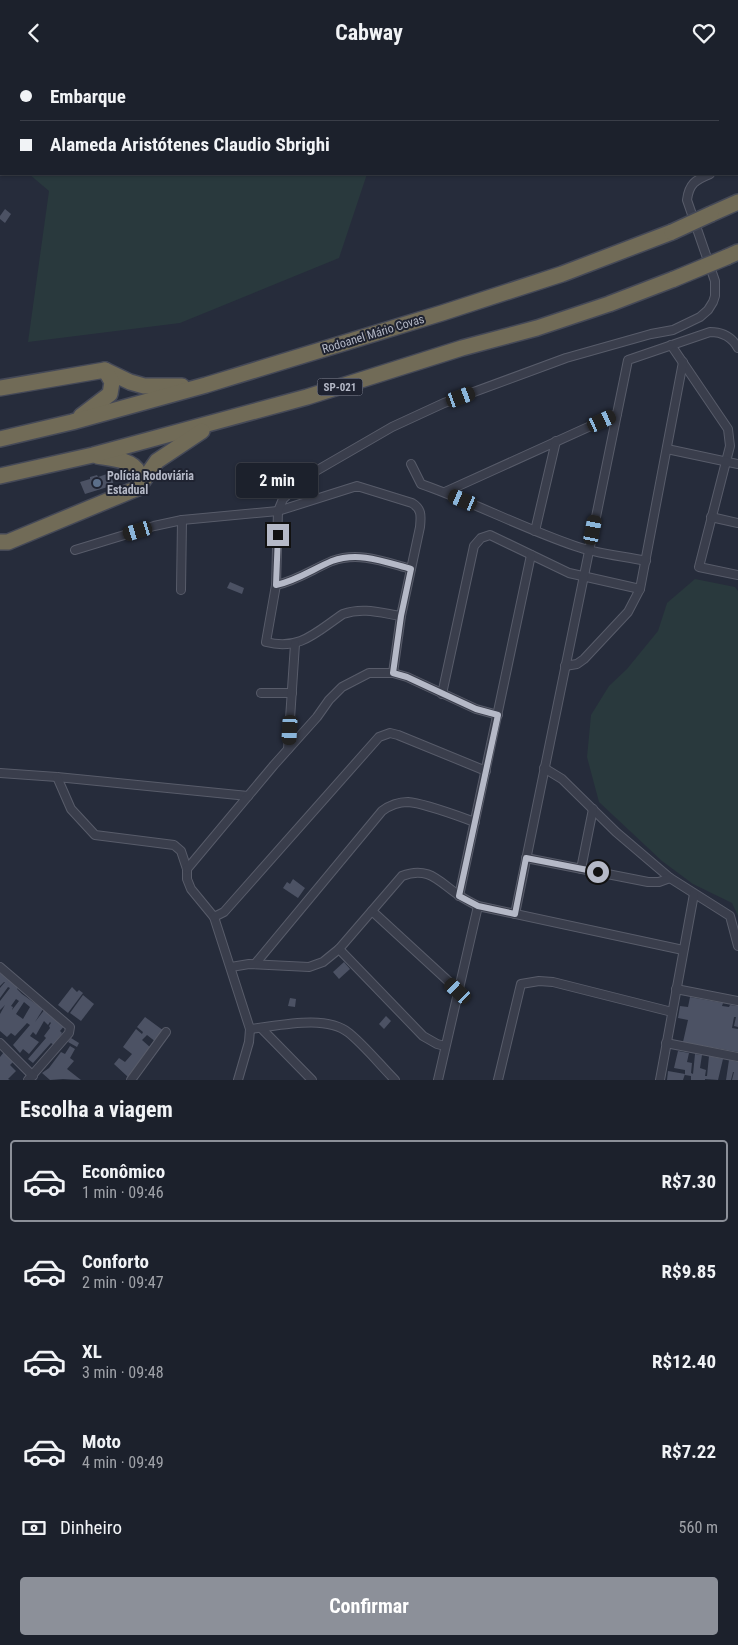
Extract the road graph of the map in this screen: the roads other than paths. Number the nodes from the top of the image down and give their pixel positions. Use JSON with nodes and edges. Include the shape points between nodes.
{"nodes":[{"id":1,"x":708,"y":175,"type":"edge"},
{"id":2,"x":738,"y":202,"type":"edge"},
{"id":3,"x":733,"y":255,"type":"edge"},
{"id":4,"x":671,"y":345,"type":"junction"},
{"id":5,"x":738,"y":348,"type":"edge"},
{"id":6,"x":683,"y":362,"type":"junction"},
{"id":7,"x":105,"y":369,"type":"junction"},
{"id":8,"x":206,"y":385,"type":"junction"},
{"id":9,"x":0,"y":388,"type":"edge"},
{"id":10,"x":617,"y":414,"type":"junction"},
{"id":11,"x":72,"y":422,"type":"junction"},
{"id":12,"x":214,"y":423,"type":"junction"},
{"id":13,"x":0,"y":439,"type":"edge"},
{"id":14,"x":556,"y":441,"type":"junction"},
{"id":15,"x":667,"y":449,"type":"junction"},
{"id":16,"x":93,"y":455,"type":"junction"},
{"id":17,"x":726,"y":461,"type":"junction"},
{"id":18,"x":737,"y":462,"type":"edge"},
{"id":19,"x":411,"y":464,"type":"dead end"},
{"id":20,"x":0,"y":476,"type":"edge"},
{"id":21,"x":138,"y":489,"type":"junction"},
{"id":22,"x":445,"y":492,"type":"junction"},
{"id":23,"x":278,"y":511,"type":"junction"},
{"id":24,"x":711,"y":517,"type":"junction"},
{"id":25,"x":182,"y":520,"type":"junction"},
{"id":26,"x":738,"y":523,"type":"edge"},
{"id":27,"x":535,"y":531,"type":"junction"},
{"id":28,"x":0,"y":542,"type":"edge"},
{"id":29,"x":589,"y":549,"type":"junction"},
{"id":30,"x":75,"y":550,"type":"dead end"},
{"id":31,"x":531,"y":555,"type":"junction"},
{"id":32,"x":646,"y":561,"type":"junction"},
{"id":33,"x":411,"y":569,"type":"junction"},
{"id":34,"x":738,"y":575,"type":"edge"},
{"id":35,"x":583,"y":577,"type":"junction"},
{"id":36,"x":276,"y":585,"type":"junction"},
{"id":37,"x":640,"y":589,"type":"junction"},
{"id":38,"x":181,"y":590,"type":"dead end"},
{"id":39,"x":401,"y":616,"type":"junction"},
{"id":40,"x":295,"y":643,"type":"junction"},
{"id":41,"x":565,"y":666,"type":"junction"},
{"id":42,"x":393,"y":673,"type":"junction"},
{"id":43,"x":260,"y":693,"type":"dead end"},
{"id":44,"x":292,"y":693,"type":"junction"},
{"id":45,"x":442,"y":694,"type":"junction"},
{"id":46,"x":498,"y":715,"type":"junction"},
{"id":47,"x":288,"y":749,"type":"junction"},
{"id":48,"x":544,"y":768,"type":"junction"},
{"id":49,"x":486,"y":771,"type":"junction"},
{"id":50,"x":0,"y":773,"type":"edge"},
{"id":51,"x":57,"y":777,"type":"junction"},
{"id":52,"x":248,"y":797,"type":"junction"},
{"id":53,"x":593,"y":809,"type":"junction"},
{"id":54,"x":475,"y":821,"type":"junction"},
{"id":55,"x":526,"y":858,"type":"junction"},
{"id":56,"x":187,"y":869,"type":"junction"},
{"id":57,"x":581,"y":869,"type":"junction"},
{"id":58,"x":670,"y":878,"type":"junction"},
{"id":59,"x":694,"y":893,"type":"junction"},
{"id":60,"x":459,"y":896,"type":"junction"},
{"id":61,"x":478,"y":906,"type":"junction"},
{"id":62,"x":372,"y":911,"type":"junction"},
{"id":63,"x":515,"y":914,"type":"junction"},
{"id":64,"x":214,"y":917,"type":"junction"},
{"id":65,"x":738,"y":946,"type":"edge"},
{"id":66,"x":339,"y":949,"type":"junction"},
{"id":67,"x":683,"y":951,"type":"junction"},
{"id":68,"x":255,"y":964,"type":"junction"},
{"id":69,"x":0,"y":967,"type":"edge"},
{"id":70,"x":230,"y":967,"type":"junction"},
{"id":71,"x":676,"y":989,"type":"junction"},
{"id":72,"x":458,"y":991,"type":"junction"},
{"id":73,"x":738,"y":1001,"type":"edge"},
{"id":74,"x":672,"y":1011,"type":"junction"},
{"id":75,"x":262,"y":1028,"type":"junction"},
{"id":76,"x":250,"y":1029,"type":"junction"},
{"id":77,"x":166,"y":1032,"type":"dead end"},
{"id":78,"x":0,"y":1043,"type":"edge"},
{"id":79,"x":666,"y":1043,"type":"junction"},
{"id":80,"x":445,"y":1047,"type":"junction"},
{"id":81,"x":738,"y":1057,"type":"edge"},
{"id":82,"x":31,"y":1078,"type":"edge"},
{"id":83,"x":130,"y":1080,"type":"edge"},
{"id":84,"x":238,"y":1080,"type":"edge"},
{"id":85,"x":312,"y":1080,"type":"edge"},
{"id":86,"x":396,"y":1080,"type":"edge"},
{"id":87,"x":438,"y":1080,"type":"edge"},
{"id":88,"x":498,"y":1080,"type":"edge"},
{"id":89,"x":660,"y":1080,"type":"edge"}],
"edges":[{"from":1,"to":23,"type":"street","via":[[692,183],[687,201],[714,281],[713,302],[700,317],[673,329],[566,358],[444,403],[392,427],[309,475],[283,499]]},
{"from":2,"to":8,"type":"highway","name":"Rodoanel Mário Covas","bridge":true,"via":[[672,232],[562,274]]},
{"from":3,"to":12,"type":"highway","number":"SP-021","bridge":true,"via":[[609,304],[537,328]]},
{"from":4,"to":5,"type":"street","via":[[714,332],[727,336]]},
{"from":4,"to":6,"type":"street"},
{"from":4,"to":10,"type":"street","via":[[628,361]]},
{"from":6,"to":15,"type":"street"},
{"from":6,"to":17,"type":"street","via":[[728,429],[730,447]]},
{"from":7,"to":8,"type":"highway","via":[[144,386]]},
{"from":7,"to":9,"type":"highway"},
{"from":7,"to":11,"type":"highway","via":[[112,382],[110,394]]},
{"from":8,"to":11,"type":"highway","name":"Rodoanel Mário Covas"},
{"from":10,"to":14,"type":"street"},
{"from":10,"to":29,"type":"street"},
{"from":11,"to":13,"type":"highway","name":"Rodoanel Mário Covas"},
{"from":12,"to":16,"type":"highway","number":"SP-021"},
{"from":12,"to":21,"type":"highway","via":[[157,461]]},
{"from":14,"to":22,"type":"street"},
{"from":14,"to":27,"type":"street"},
{"from":15,"to":17,"type":"street"},
{"from":15,"to":32,"type":"street"},
{"from":16,"to":20,"type":"highway","number":"SP-021"},
{"from":16,"to":21,"type":"highway","via":[[133,466],[138,473]]},
{"from":17,"to":18,"type":"street"},
{"from":17,"to":24,"type":"street"},
{"from":19,"to":22,"type":"street","via":[[421,484]]},
{"from":21,"to":28,"type":"highway"},
{"from":22,"to":27,"type":"street"},
{"from":23,"to":25,"type":"street"},
{"from":23,"to":33,"type":"street","via":[[357,486],[412,503],[421,513]]},
{"from":23,"to":36,"type":"street"},
{"from":24,"to":26,"type":"street"},
{"from":24,"to":34,"type":"street","via":[[700,567]]},
{"from":25,"to":30,"type":"street"},
{"from":25,"to":38,"type":"street"},
{"from":27,"to":29,"type":"street"},
{"from":29,"to":32,"type":"street"},
{"from":29,"to":35,"type":"street"},
{"from":31,"to":35,"type":"street"},
{"from":31,"to":45,"type":"street","via":[[490,535],[481,538],[474,546]]},
{"from":31,"to":46,"type":"street"},
{"from":32,"to":37,"type":"street"},
{"from":33,"to":36,"type":"street","via":[[370,557],[347,557]]},
{"from":33,"to":39,"type":"street"},
{"from":35,"to":37,"type":"street"},
{"from":35,"to":41,"type":"street"},
{"from":36,"to":40,"type":"street","via":[[266,641],[278,645]]},
{"from":37,"to":41,"type":"street","via":[[628,612],[584,659]]},
{"from":39,"to":40,"type":"street","via":[[367,610],[351,611]]},
{"from":39,"to":42,"type":"street"},
{"from":40,"to":44,"type":"street"},
{"from":41,"to":48,"type":"street"},
{"from":42,"to":45,"type":"street"},
{"from":42,"to":47,"type":"street","via":[[369,673],[342,687]]},
{"from":43,"to":44,"type":"street"},
{"from":44,"to":47,"type":"street"},
{"from":45,"to":46,"type":"street"},
{"from":46,"to":49,"type":"street"},
{"from":47,"to":52,"type":"street"},
{"from":48,"to":53,"type":"street","via":[[562,779]]},
{"from":48,"to":55,"type":"street"},
{"from":49,"to":54,"type":"street"},
{"from":49,"to":64,"type":"street","via":[[398,735],[390,733],[379,737],[224,913]]},
{"from":50,"to":51,"type":"street"},
{"from":51,"to":52,"type":"street"},
{"from":51,"to":56,"type":"street","via":[[72,809],[95,835],[174,845],[181,851]]},
{"from":52,"to":56,"type":"street"},
{"from":53,"to":57,"type":"street"},
{"from":53,"to":58,"type":"street"},
{"from":54,"to":60,"type":"street"},
{"from":54,"to":68,"type":"street","via":[[414,803],[388,807]]},
{"from":55,"to":57,"type":"street"},
{"from":55,"to":63,"type":"street"},
{"from":56,"to":64,"type":"street","via":[[191,889]]},
{"from":57,"to":58,"type":"street","via":[[648,882]]},
{"from":58,"to":59,"type":"street"},
{"from":59,"to":65,"type":"street","via":[[730,916]]},
{"from":59,"to":67,"type":"street"},
{"from":60,"to":61,"type":"street"},
{"from":60,"to":62,"type":"street","via":[[435,877],[413,873],[402,876]]},
{"from":61,"to":63,"type":"street"},
{"from":61,"to":72,"type":"street"},
{"from":62,"to":66,"type":"street"},
{"from":62,"to":72,"type":"street"},
{"from":63,"to":67,"type":"street"},
{"from":64,"to":70,"type":"street"},
{"from":66,"to":68,"type":"street","via":[[323,962],[310,967]]},
{"from":66,"to":80,"type":"street","via":[[423,1036]]},
{"from":67,"to":71,"type":"street"},
{"from":68,"to":70,"type":"street"},
{"from":69,"to":82,"type":"street","via":[[69,1025],[69,1033]]},
{"from":70,"to":76,"type":"street"},
{"from":71,"to":73,"type":"street"},
{"from":71,"to":74,"type":"street"},
{"from":72,"to":80,"type":"street"},
{"from":74,"to":79,"type":"street"},
{"from":74,"to":88,"type":"street","via":[[553,982],[521,984]]},
{"from":75,"to":76,"type":"street"},
{"from":75,"to":85,"type":"street"},
{"from":75,"to":86,"type":"street","via":[[316,1022],[335,1026],[348,1032]]},
{"from":76,"to":84,"type":"street"},
{"from":77,"to":83,"type":"street"},
{"from":78,"to":82,"type":"street"},
{"from":79,"to":81,"type":"street"},
{"from":79,"to":89,"type":"street"},
{"from":80,"to":87,"type":"street"}]}
